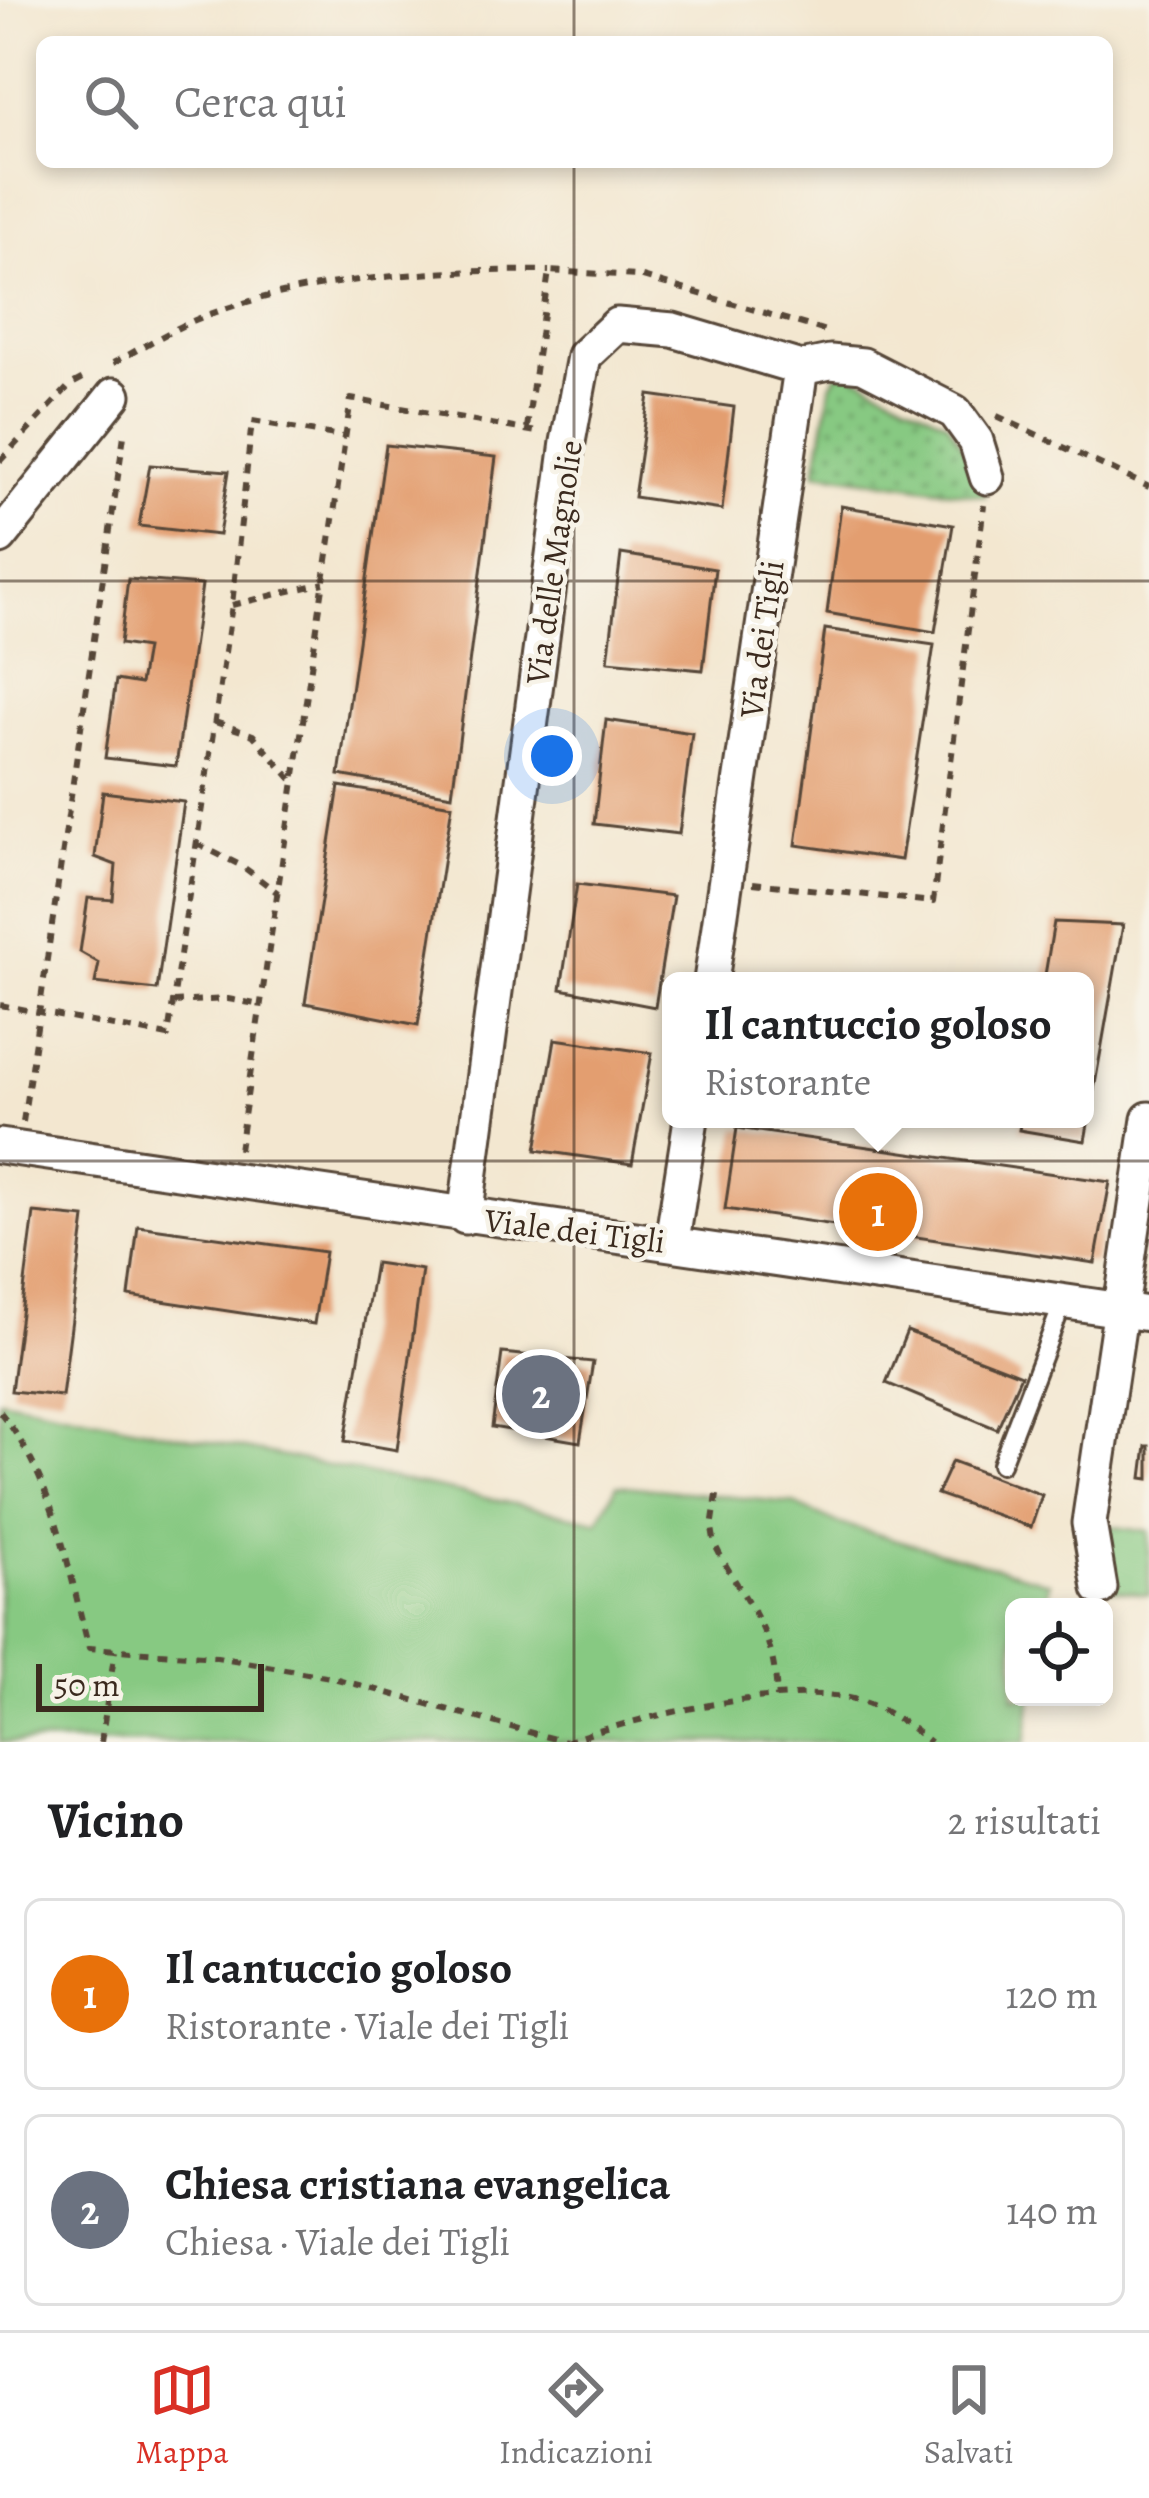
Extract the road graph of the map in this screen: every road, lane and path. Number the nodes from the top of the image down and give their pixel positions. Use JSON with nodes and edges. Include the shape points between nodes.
{"nodes":[{"id":1,"x":549,"y":271,"type":"junction"},
{"id":2,"x":835,"y":334,"type":"dead end"},
{"id":3,"x":801,"y":368,"type":"junction"},
{"id":4,"x":111,"y":387,"type":"junction"},
{"id":5,"x":983,"y":410,"type":"dead end"},
{"id":6,"x":527,"y":428,"type":"junction"},
{"id":7,"x":346,"y":437,"type":"junction"},
{"id":8,"x":568,"y":442,"type":"junction"},
{"id":9,"x":0,"y":461,"type":"edge"},
{"id":10,"x":987,"y":477,"type":"joint"},
{"id":11,"x":1149,"y":487,"type":"edge"},
{"id":12,"x":0,"y":537,"type":"edge"},
{"id":13,"x":324,"y":583,"type":"junction"},
{"id":14,"x":232,"y":605,"type":"junction"},
{"id":15,"x":215,"y":722,"type":"junction"},
{"id":16,"x":294,"y":782,"type":"junction"},
{"id":17,"x":197,"y":844,"type":"junction"},
{"id":18,"x":726,"y":880,"type":"junction"},
{"id":19,"x":278,"y":892,"type":"junction"},
{"id":20,"x":712,"y":972,"type":"edge"},
{"id":21,"x":173,"y":1001,"type":"junction"},
{"id":22,"x":0,"y":1005,"type":"edge"},
{"id":23,"x":261,"y":1005,"type":"junction"},
{"id":24,"x":39,"y":1012,"type":"junction"},
{"id":25,"x":1149,"y":1119,"type":"edge"},
{"id":26,"x":690,"y":1128,"type":"edge"},
{"id":27,"x":9,"y":1148,"type":"edge"},
{"id":28,"x":234,"y":1182,"type":"junction"},
{"id":29,"x":465,"y":1217,"type":"junction"},
{"id":30,"x":672,"y":1241,"type":"junction"},
{"id":31,"x":1064,"y":1300,"type":"junction"},
{"id":32,"x":1135,"y":1311,"type":"edge"},
{"id":33,"x":0,"y":1412,"type":"edge"},
{"id":34,"x":1001,"y":1464,"type":"dead end"},
{"id":35,"x":717,"y":1495,"type":"dead end"},
{"id":36,"x":1100,"y":1588,"type":"dead end"},
{"id":37,"x":115,"y":1650,"type":"junction"},
{"id":38,"x":777,"y":1698,"type":"junction"},
{"id":39,"x":101,"y":1742,"type":"edge"},
{"id":40,"x":565,"y":1742,"type":"edge"},
{"id":41,"x":930,"y":1742,"type":"edge"}],
"edges":[{"from":1,"to":2,"type":"path","via":[[639,276]]},
{"from":1,"to":4,"type":"path","via":[[450,269],[293,292],[197,320]]},
{"from":1,"to":6,"type":"path"},
{"from":3,"to":8,"type":"street","name":"Via delle Magnolie","via":[[674,330],[617,325],[584,356]]},
{"from":3,"to":10,"type":"street","via":[[863,365],[955,412],[976,441]]},
{"from":3,"to":18,"type":"street","name":"Via dei Tigli"},
{"from":4,"to":9,"type":"path","via":[[70,385]]},
{"from":4,"to":12,"type":"street"},
{"from":4,"to":24,"type":"path"},
{"from":5,"to":11,"type":"path"},
{"from":6,"to":7,"type":"path","via":[[351,399]]},
{"from":6,"to":8,"type":"path"},
{"from":7,"to":13,"type":"path"},
{"from":7,"to":14,"type":"path","via":[[252,421]]},
{"from":8,"to":29,"type":"street","name":"Via delle Magnolie"},
{"from":10,"to":18,"type":"path","via":[[933,902]]},
{"from":13,"to":14,"type":"path"},
{"from":13,"to":16,"type":"path"},
{"from":14,"to":15,"type":"path"},
{"from":15,"to":16,"type":"path","via":[[253,735]]},
{"from":15,"to":17,"type":"path"},
{"from":16,"to":19,"type":"path"},
{"from":17,"to":19,"type":"path"},
{"from":17,"to":21,"type":"path"},
{"from":18,"to":20,"type":"street","name":"Via dei Tigli"},
{"from":19,"to":23,"type":"path"},
{"from":21,"to":23,"type":"path"},
{"from":21,"to":24,"type":"path","via":[[168,1036]]},
{"from":22,"to":24,"type":"path"},
{"from":23,"to":28,"type":"path"},
{"from":24,"to":27,"type":"path"},
{"from":25,"to":32,"type":"street"},
{"from":26,"to":30,"type":"street"},
{"from":27,"to":28,"type":"street","name":"Viale dei Tigli"},
{"from":28,"to":29,"type":"street","name":"Viale dei Tigli"},
{"from":29,"to":30,"type":"street","name":"Viale dei Tigli"},
{"from":30,"to":31,"type":"street","name":"Viale dei Tigli"},
{"from":31,"to":32,"type":"street","name":"Viale dei Tigli"},
{"from":31,"to":34,"type":"lane"},
{"from":32,"to":36,"type":"street","via":[[1089,1523]]},
{"from":33,"to":37,"type":"path","via":[[45,1490],[89,1648]]},
{"from":35,"to":38,"type":"path","via":[[715,1545],[767,1632]]},
{"from":37,"to":39,"type":"path"},
{"from":37,"to":40,"type":"path","via":[[330,1677]]},
{"from":38,"to":40,"type":"path","via":[[650,1716]]},
{"from":38,"to":41,"type":"path","via":[[865,1702]]}]}
